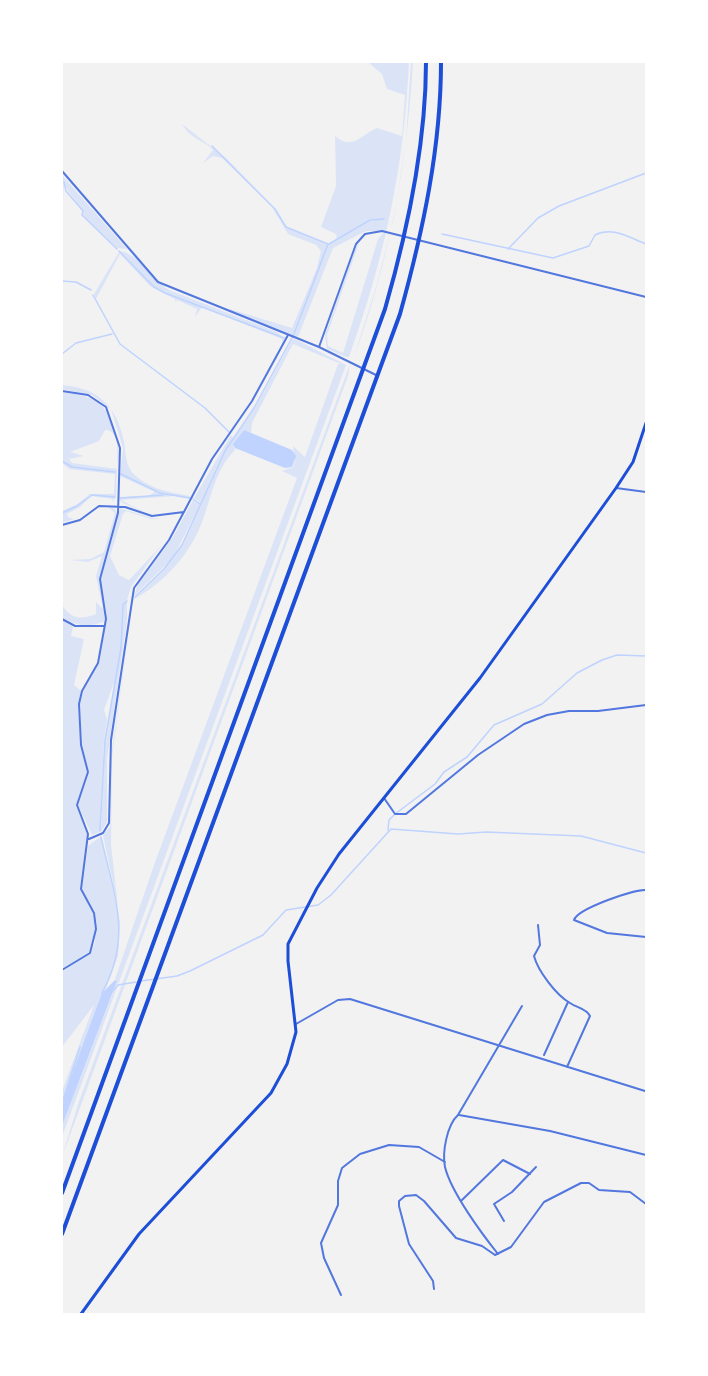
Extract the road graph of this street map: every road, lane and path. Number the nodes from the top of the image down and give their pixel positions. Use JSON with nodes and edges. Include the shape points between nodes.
{"nodes":[{"id":1,"x":426,"y":62,"type":"edge"},
{"id":2,"x":441,"y":62,"type":"edge"},
{"id":3,"x":62,"y":171,"type":"edge"},
{"id":4,"x":646,"y":297,"type":"edge"},
{"id":5,"x":289,"y":336,"type":"junction"},
{"id":6,"x":319,"y":347,"type":"junction"},
{"id":7,"x":364,"y":369,"type":"junction"},
{"id":8,"x":378,"y":376,"type":"junction"},
{"id":9,"x":62,"y":391,"type":"edge"},
{"id":10,"x":646,"y":423,"type":"edge"},
{"id":11,"x":616,"y":488,"type":"junction"},
{"id":12,"x":646,"y":492,"type":"edge"},
{"id":13,"x":118,"y":506,"type":"junction"},
{"id":14,"x":184,"y":512,"type":"junction"},
{"id":15,"x":62,"y":525,"type":"edge"},
{"id":16,"x":62,"y":619,"type":"edge"},
{"id":17,"x":105,"y":626,"type":"junction"},
{"id":18,"x":646,"y":705,"type":"edge"},
{"id":19,"x":384,"y":798,"type":"junction"},
{"id":20,"x":88,"y":840,"type":"junction"},
{"id":21,"x":646,"y":890,"type":"edge"},
{"id":22,"x":538,"y":925,"type":"dead end"},
{"id":23,"x":646,"y":937,"type":"edge"},
{"id":24,"x":62,"y":970,"type":"edge"},
{"id":25,"x":568,"y":1002,"type":"junction"},
{"id":26,"x":522,"y":1006,"type":"dead end"},
{"id":27,"x":296,"y":1024,"type":"junction"},
{"id":28,"x":500,"y":1046,"type":"junction"},
{"id":29,"x":544,"y":1055,"type":"dead end"},
{"id":30,"x":567,"y":1067,"type":"junction"},
{"id":31,"x":645,"y":1091,"type":"edge"},
{"id":32,"x":458,"y":1115,"type":"junction"},
{"id":33,"x":646,"y":1155,"type":"edge"},
{"id":34,"x":445,"y":1162,"type":"junction"},
{"id":35,"x":536,"y":1167,"type":"dead end"},
{"id":36,"x":530,"y":1174,"type":"junction"},
{"id":37,"x":62,"y":1193,"type":"edge"},
{"id":38,"x":462,"y":1200,"type":"junction"},
{"id":39,"x":646,"y":1204,"type":"edge"},
{"id":40,"x":504,"y":1221,"type":"dead end"},
{"id":41,"x":62,"y":1234,"type":"edge"},
{"id":42,"x":498,"y":1254,"type":"junction"},
{"id":43,"x":434,"y":1289,"type":"dead end"},
{"id":44,"x":341,"y":1295,"type":"dead end"},
{"id":45,"x":81,"y":1314,"type":"edge"}],
"edges":[{"from":1,"to":7,"type":"highway","via":[[420,151],[406,229]]},
{"from":2,"to":8,"type":"highway","via":[[435,153],[421,233],[400,314]]},
{"from":3,"to":5,"type":"street","via":[[158,282]]},
{"from":4,"to":6,"type":"street","via":[[382,231],[365,234],[356,244]]},
{"from":5,"to":6,"type":"street"},
{"from":5,"to":14,"type":"street","via":[[252,401],[212,459]]},
{"from":6,"to":7,"type":"street"},
{"from":7,"to":8,"type":"street"},
{"from":7,"to":37,"type":"highway"},
{"from":8,"to":41,"type":"highway"},
{"from":9,"to":13,"type":"street","via":[[94,398],[110,412],[120,448]]},
{"from":10,"to":11,"type":"main road","via":[[633,462]]},
{"from":11,"to":12,"type":"street"},
{"from":11,"to":19,"type":"main road","via":[[480,678]]},
{"from":13,"to":14,"type":"street","via":[[152,516]]},
{"from":13,"to":15,"type":"street","via":[[99,506],[80,520]]},
{"from":13,"to":17,"type":"street","via":[[100,579]]},
{"from":14,"to":20,"type":"street","via":[[134,588],[111,740],[109,823],[103,833]]},
{"from":16,"to":17,"type":"street","via":[[75,626]]},
{"from":17,"to":20,"type":"street","via":[[98,663],[79,704],[81,745],[88,772],[77,805]]},
{"from":18,"to":19,"type":"street","via":[[547,715],[503,736],[406,814],[394,814]]},
{"from":19,"to":27,"type":"main road","via":[[335,859],[290,938]]},
{"from":20,"to":24,"type":"street","via":[[81,889],[94,913],[94,941],[90,953]]},
{"from":21,"to":23,"type":"street","via":[[585,909],[574,920],[607,933]]},
{"from":22,"to":25,"type":"street","via":[[540,945],[534,959]]},
{"from":25,"to":29,"type":"street"},
{"from":25,"to":30,"type":"street","via":[[590,1016]]},
{"from":26,"to":28,"type":"street"},
{"from":27,"to":28,"type":"street","via":[[345,998]]},
{"from":27,"to":45,"type":"main road","via":[[290,1057],[272,1093],[139,1234]]},
{"from":28,"to":30,"type":"street"},
{"from":28,"to":32,"type":"street"},
{"from":30,"to":31,"type":"street"},
{"from":32,"to":33,"type":"street","via":[[550,1131]]},
{"from":32,"to":34,"type":"street","via":[[449,1125]]},
{"from":34,"to":38,"type":"street"},
{"from":34,"to":44,"type":"street","via":[[419,1147],[389,1145],[360,1154],[342,1168],[338,1205],[321,1243]]},
{"from":35,"to":36,"type":"street"},
{"from":36,"to":38,"type":"street","via":[[503,1160]]},
{"from":36,"to":40,"type":"street","via":[[494,1204]]},
{"from":38,"to":42,"type":"street"},
{"from":39,"to":42,"type":"street","via":[[630,1192],[599,1190],[581,1183],[544,1202],[516,1241]]},
{"from":42,"to":43,"type":"street","via":[[456,1238],[424,1201],[416,1195],[405,1196],[399,1206],[409,1244],[433,1281]]}]}
